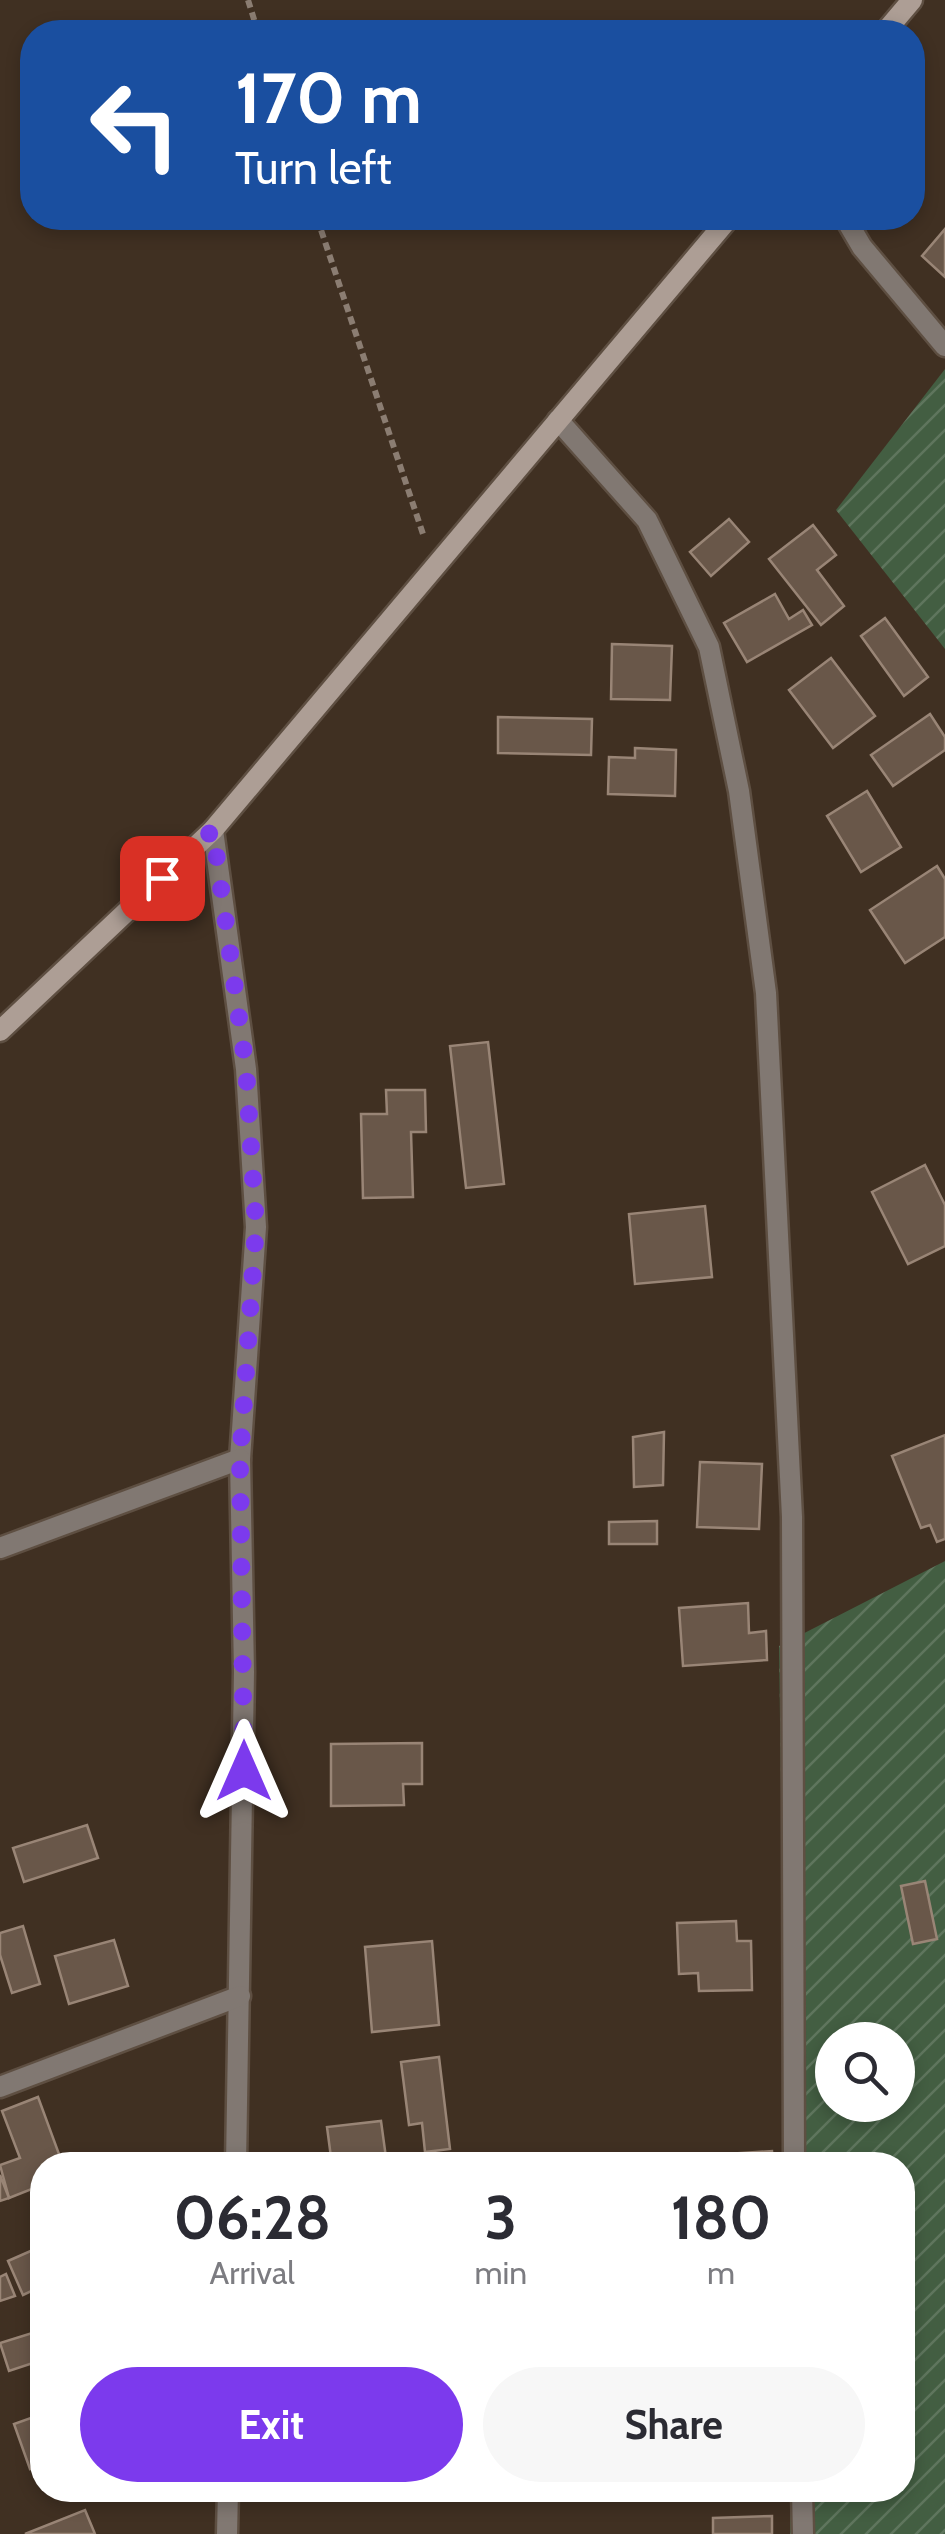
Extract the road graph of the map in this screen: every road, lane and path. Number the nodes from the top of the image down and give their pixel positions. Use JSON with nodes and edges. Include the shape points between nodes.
{"nodes":[{"id":1,"x":912,"y":0,"type":"edge"},
{"id":2,"x":895,"y":20,"type":"edge"},
{"id":3,"x":321,"y":230,"type":"edge"},
{"id":4,"x":719,"y":230,"type":"edge"},
{"id":5,"x":852,"y":230,"type":"edge"},
{"id":6,"x":945,"y":346,"type":"edge"},
{"id":7,"x":558,"y":420,"type":"junction"},
{"id":8,"x":435,"y":571,"type":"junction"},
{"id":9,"x":213,"y":830,"type":"junction"},
{"id":10,"x":0,"y":1031,"type":"edge"},
{"id":11,"x":240,"y":1460,"type":"junction"},
{"id":12,"x":0,"y":1548,"type":"edge"},
{"id":13,"x":240,"y":1996,"type":"junction"},
{"id":14,"x":0,"y":2087,"type":"edge"},
{"id":15,"x":236,"y":2152,"type":"edge"},
{"id":16,"x":794,"y":2152,"type":"edge"},
{"id":17,"x":228,"y":2502,"type":"edge"},
{"id":18,"x":802,"y":2502,"type":"edge"},
{"id":19,"x":227,"y":2534,"type":"edge"},
{"id":20,"x":803,"y":2534,"type":"edge"}],
"edges":[{"from":1,"to":2,"type":"main road"},
{"from":3,"to":8,"type":"path"},
{"from":4,"to":7,"type":"main road"},
{"from":5,"to":6,"type":"street"},
{"from":7,"to":8,"type":"main road"},
{"from":7,"to":16,"type":"street","via":[[654,536],[708,648],[739,791],[766,994],[792,1518]]},
{"from":8,"to":9,"type":"main road"},
{"from":9,"to":10,"type":"main road"},
{"from":9,"to":11,"type":"street","via":[[246,1068],[256,1226]]},
{"from":11,"to":12,"type":"street"},
{"from":11,"to":13,"type":"street"},
{"from":13,"to":14,"type":"street"},
{"from":13,"to":15,"type":"street"},
{"from":17,"to":19,"type":"street"},
{"from":18,"to":20,"type":"street"}]}
